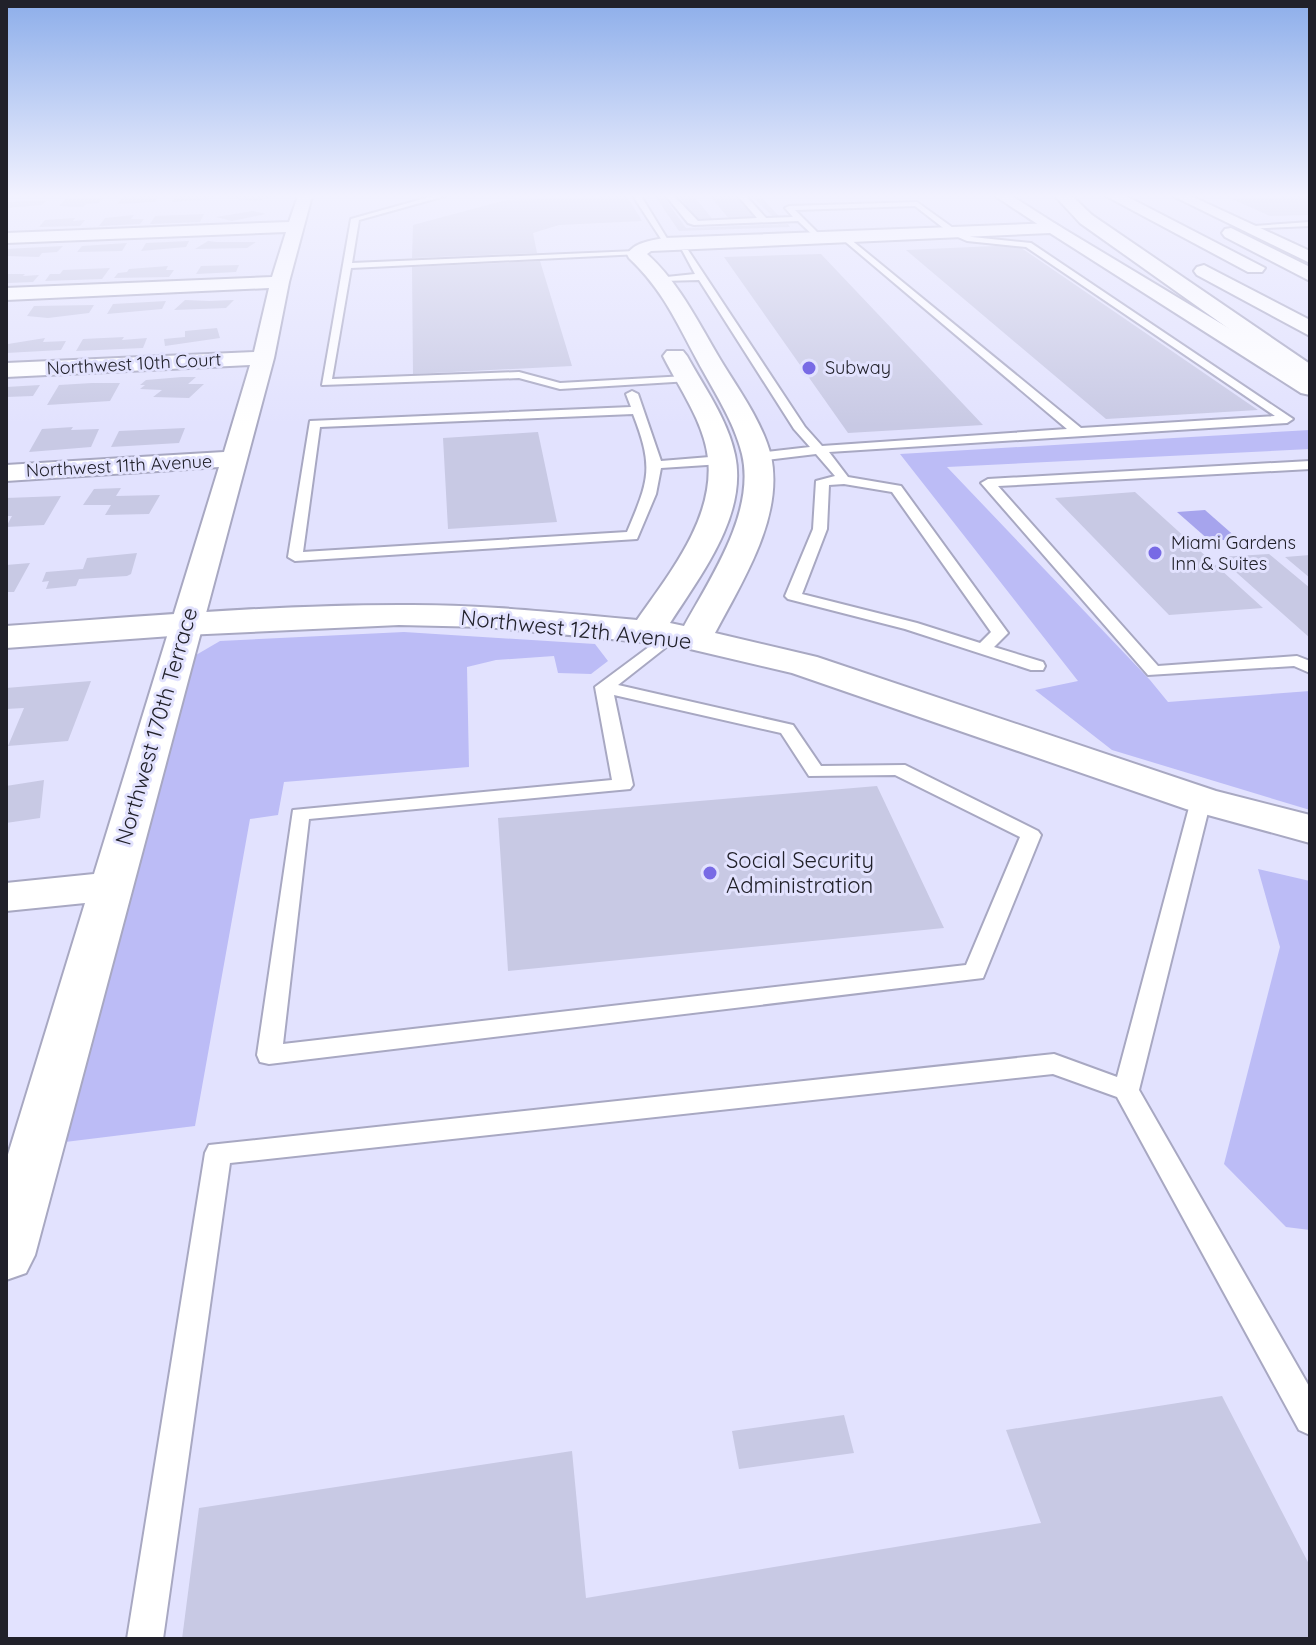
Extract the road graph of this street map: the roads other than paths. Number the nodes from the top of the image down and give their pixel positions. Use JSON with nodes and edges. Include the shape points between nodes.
{"nodes":[{"id":1,"x":283,"y":273,"type":"edge"},
{"id":2,"x":346,"y":273,"type":"edge"},
{"id":3,"x":646,"y":273,"type":"edge"},
{"id":4,"x":647,"y":273,"type":"edge"},
{"id":5,"x":667,"y":273,"type":"edge"},
{"id":6,"x":697,"y":273,"type":"edge"},
{"id":7,"x":888,"y":273,"type":"edge"},
{"id":8,"x":1069,"y":273,"type":"edge"},
{"id":9,"x":1126,"y":273,"type":"edge"},
{"id":10,"x":1163,"y":273,"type":"edge"},
{"id":11,"x":1209,"y":273,"type":"edge"},
{"id":12,"x":1265,"y":273,"type":"edge"},
{"id":13,"x":701,"y":277,"type":"junction"},
{"id":14,"x":280,"y":282,"type":"junction"},
{"id":15,"x":6,"y":294,"type":"edge"},
{"id":16,"x":1310,"y":297,"type":"edge"},
{"id":17,"x":1310,"y":329,"type":"edge"},
{"id":18,"x":263,"y":358,"type":"junction"},
{"id":19,"x":6,"y":370,"type":"edge"},
{"id":20,"x":1310,"y":375,"type":"edge"},
{"id":21,"x":718,"y":377,"type":"junction"},
{"id":22,"x":686,"y":379,"type":"junction"},
{"id":23,"x":1310,"y":388,"type":"edge"},
{"id":24,"x":632,"y":394,"type":"dead end"},
{"id":25,"x":637,"y":410,"type":"junction"},
{"id":26,"x":1078,"y":432,"type":"junction"},
{"id":27,"x":817,"y":450,"type":"junction"},
{"id":28,"x":757,"y":457,"type":"junction"},
{"id":29,"x":233,"y":459,"type":"junction"},
{"id":30,"x":722,"y":460,"type":"junction"},
{"id":31,"x":655,"y":465,"type":"junction"},
{"id":32,"x":1310,"y":465,"type":"edge"},
{"id":33,"x":6,"y":473,"type":"edge"},
{"id":34,"x":844,"y":480,"type":"junction"},
{"id":35,"x":185,"y":624,"type":"junction"},
{"id":36,"x":671,"y":634,"type":"junction"},
{"id":37,"x":6,"y":637,"type":"edge"},
{"id":38,"x":983,"y":649,"type":"junction"},
{"id":39,"x":1037,"y":666,"type":"dead end"},
{"id":40,"x":1310,"y":668,"type":"edge"},
{"id":41,"x":604,"y":687,"type":"junction"},
{"id":42,"x":1201,"y":800,"type":"junction"},
{"id":43,"x":1310,"y":829,"type":"edge"},
{"id":44,"x":111,"y":886,"type":"junction"},
{"id":45,"x":6,"y":897,"type":"edge"},
{"id":46,"x":1126,"y":1090,"type":"junction"},
{"id":47,"x":6,"y":1255,"type":"edge"},
{"id":48,"x":1310,"y":1419,"type":"edge"},
{"id":49,"x":145,"y":1639,"type":"edge"}],
"edges":[{"from":1,"to":14,"type":"street","name":"Northwest 170th Terrace"},
{"from":2,"to":22,"type":"lane","via":[[326,383],[519,375],[560,386]]},
{"from":3,"to":22,"type":"main road"},
{"from":4,"to":21,"type":"main road"},
{"from":5,"to":13,"type":"lane"},
{"from":6,"to":13,"type":"lane"},
{"from":7,"to":26,"type":"lane"},
{"from":8,"to":26,"type":"lane","via":[[1287,419]]},
{"from":9,"to":23,"type":"main road"},
{"from":10,"to":20,"type":"main road"},
{"from":11,"to":17,"type":"main road"},
{"from":12,"to":16,"type":"main road"},
{"from":13,"to":27,"type":"lane"},
{"from":14,"to":15,"type":"street"},
{"from":14,"to":18,"type":"street","name":"Northwest 170th Terrace"},
{"from":18,"to":19,"type":"street","name":"Northwest 10th Court"},
{"from":18,"to":29,"type":"street","name":"Northwest 170th Terrace"},
{"from":21,"to":22,"type":"main road"},
{"from":21,"to":28,"type":"main road"},
{"from":22,"to":30,"type":"main road"},
{"from":24,"to":25,"type":"lane"},
{"from":25,"to":31,"type":"lane"},
{"from":25,"to":31,"type":"lane","via":[[314,424],[295,557],[632,536]]},
{"from":26,"to":27,"type":"lane"},
{"from":27,"to":28,"type":"lane"},
{"from":27,"to":34,"type":"lane"},
{"from":28,"to":30,"type":"main road"},
{"from":28,"to":36,"type":"main road","via":[[757,493],[745,546]]},
{"from":29,"to":33,"type":"street","name":"Northwest 11th Avenue"},
{"from":29,"to":35,"type":"street","name":"Northwest 170th Terrace"},
{"from":30,"to":31,"type":"lane"},
{"from":30,"to":36,"type":"main road","via":[[711,522],[689,568]]},
{"from":32,"to":40,"type":"lane","via":[[988,483],[1154,671],[1297,661]]},
{"from":34,"to":38,"type":"lane","via":[[896,489],[1000,633]]},
{"from":34,"to":38,"type":"lane","via":[[823,481],[820,529],[793,596]]},
{"from":35,"to":36,"type":"main road","name":"Northwest 12th Avenue","via":[[399,615],[486,617]]},
{"from":35,"to":37,"type":"main road","name":"Northwest 12th Avenue"},
{"from":35,"to":44,"type":"street","name":"Northwest 170th Terrace"},
{"from":36,"to":41,"type":"lane"},
{"from":36,"to":42,"type":"main road","name":"Northwest 12th Avenue","via":[[804,665]]},
{"from":38,"to":39,"type":"lane"},
{"from":41,"to":41,"type":"lane","via":[[623,785],[300,814],[269,1055],[975,972],[1031,835],[898,769],[816,772],[787,729]]},
{"from":42,"to":43,"type":"main road","name":"Northwest 12th Avenue"},
{"from":42,"to":46,"type":"lane"},
{"from":44,"to":45,"type":"street"},
{"from":44,"to":47,"type":"street","name":"Northwest 170th Terrace"},
{"from":46,"to":48,"type":"lane"},
{"from":46,"to":49,"type":"lane","via":[[1054,1064],[218,1153]]}]}
